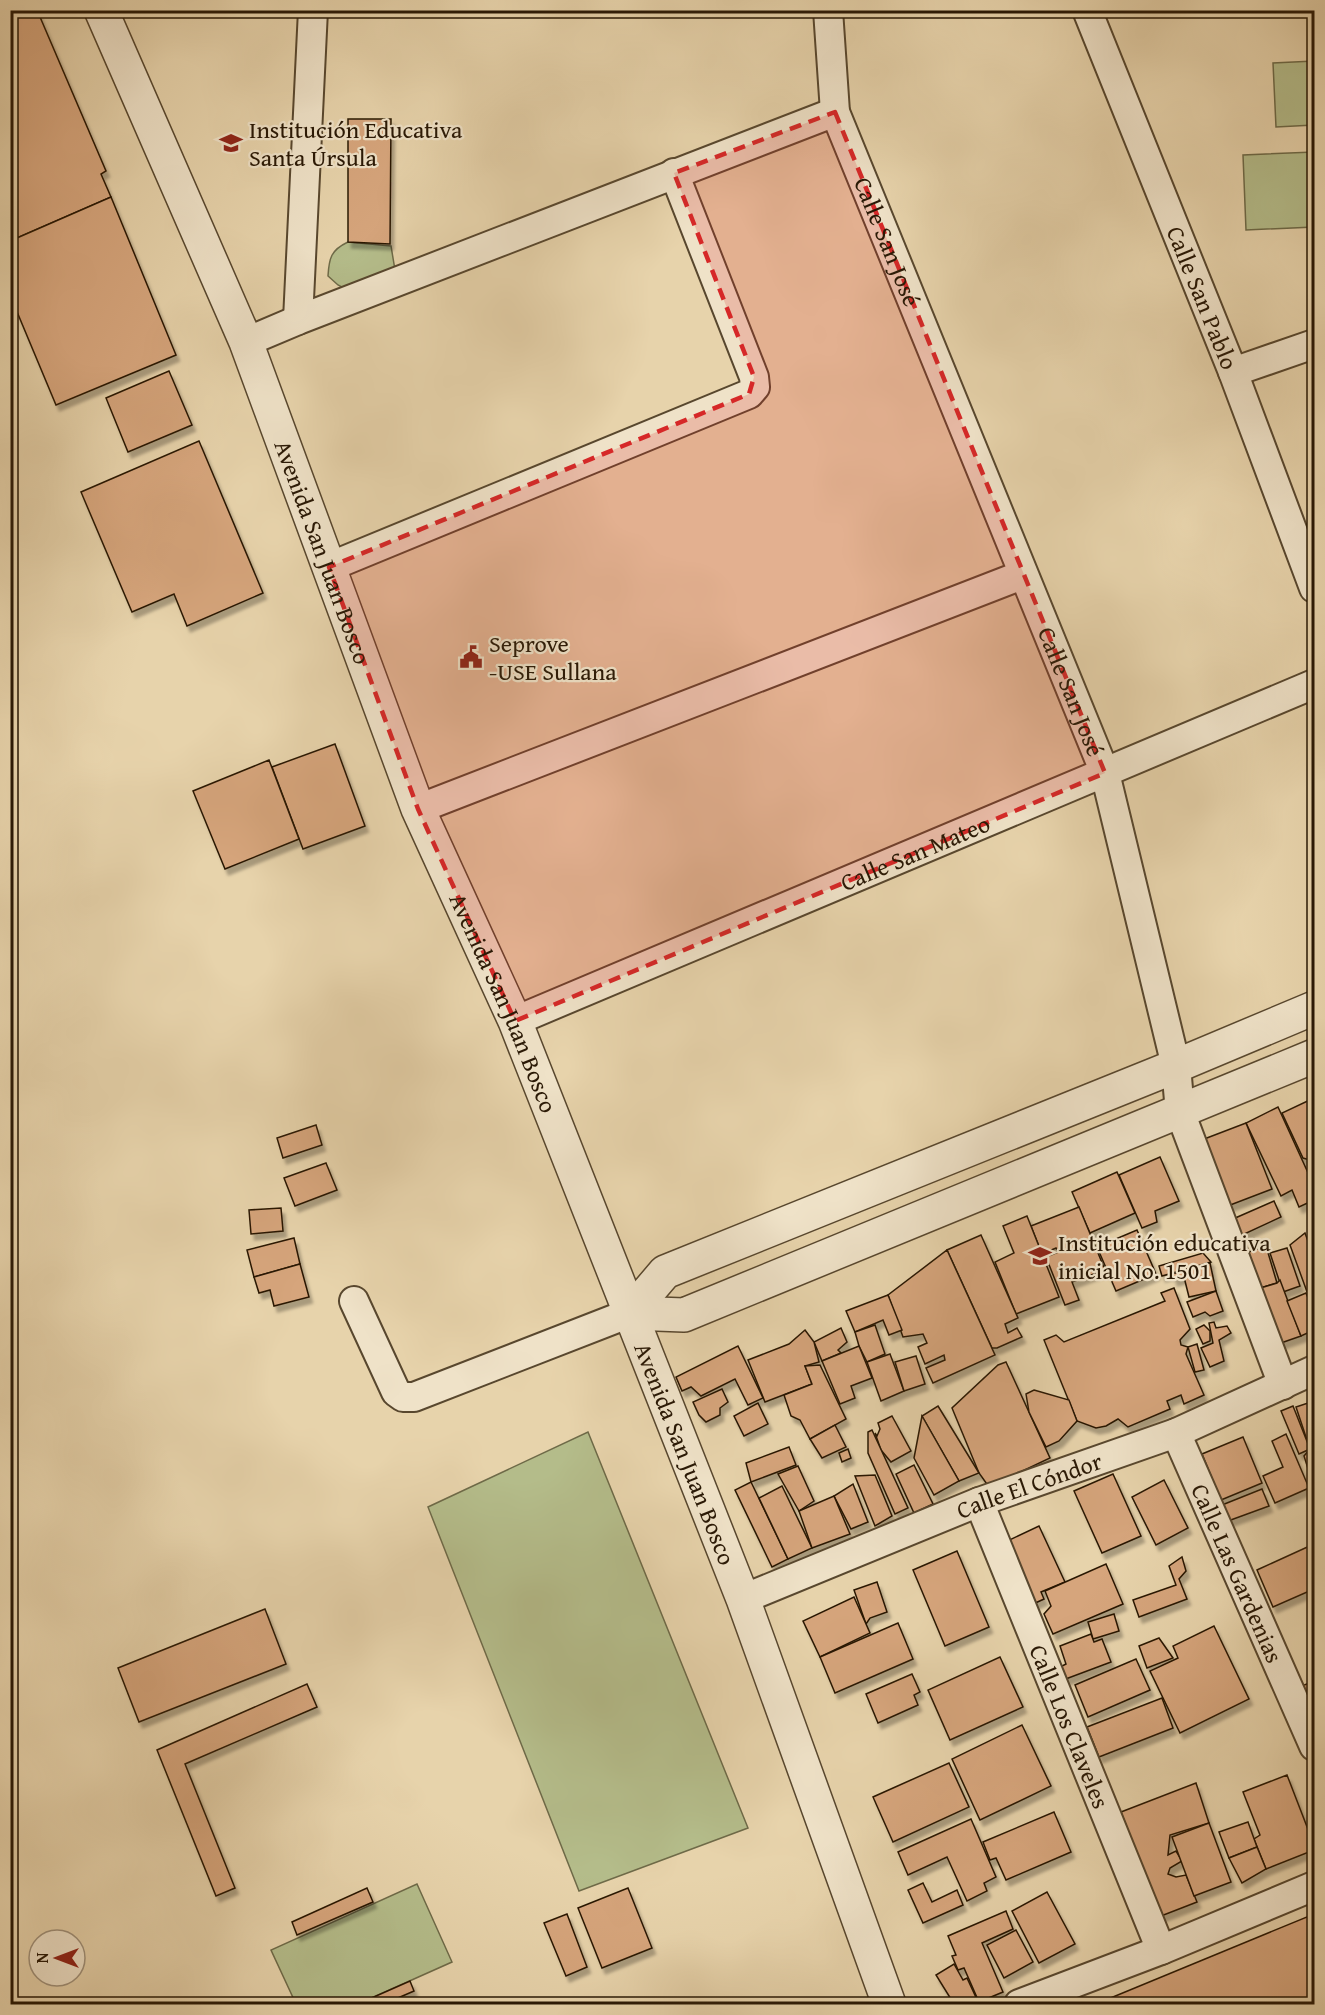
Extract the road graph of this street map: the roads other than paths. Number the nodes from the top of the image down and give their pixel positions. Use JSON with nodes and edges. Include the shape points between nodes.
{"nodes":[{"id":1,"x":101,"y":10,"type":"edge"},
{"id":2,"x":313,"y":10,"type":"edge"},
{"id":3,"x":828,"y":10,"type":"edge"},
{"id":4,"x":1087,"y":10,"type":"edge"},
{"id":5,"x":835,"y":112,"type":"junction"},
{"id":6,"x":674,"y":173,"type":"junction"},
{"id":7,"x":298,"y":320,"type":"junction"},
{"id":8,"x":246,"y":342,"type":"junction"},
{"id":9,"x":1314,"y":344,"type":"edge"},
{"id":10,"x":1233,"y":372,"type":"junction"},
{"id":11,"x":329,"y":567,"type":"junction"},
{"id":12,"x":1022,"y":574,"type":"junction"},
{"id":13,"x":1314,"y":588,"type":"edge"},
{"id":14,"x":1314,"y":684,"type":"edge"},
{"id":15,"x":1105,"y":773,"type":"junction"},
{"id":16,"x":418,"y":809,"type":"junction"},
{"id":17,"x":1314,"y":1008,"type":"edge"},
{"id":18,"x":515,"y":1021,"type":"junction"},
{"id":19,"x":1314,"y":1056,"type":"edge"},
{"id":20,"x":1176,"y":1066,"type":"junction"},
{"id":21,"x":1180,"y":1112,"type":"junction"},
{"id":22,"x":354,"y":1301,"type":"dead end"},
{"id":23,"x":630,"y":1313,"type":"junction"},
{"id":24,"x":1314,"y":1370,"type":"edge"},
{"id":25,"x":1283,"y":1385,"type":"junction"},
{"id":26,"x":1176,"y":1433,"type":"junction"},
{"id":27,"x":979,"y":1502,"type":"junction"},
{"id":28,"x":743,"y":1599,"type":"junction"},
{"id":29,"x":1314,"y":1746,"type":"edge"},
{"id":30,"x":1314,"y":1886,"type":"edge"},
{"id":31,"x":1161,"y":1950,"type":"junction"},
{"id":32,"x":889,"y":2004,"type":"edge"},
{"id":33,"x":1019,"y":2004,"type":"edge"}],
"edges":[{"from":1,"to":8,"type":"street","name":"Avenida San Juan Bosco"},
{"from":2,"to":7,"type":"street"},
{"from":3,"to":5,"type":"street","name":"Calle San José"},
{"from":4,"to":10,"type":"street","name":"Calle San Pablo"},
{"from":5,"to":6,"type":"street"},
{"from":5,"to":12,"type":"street","name":"Calle San José"},
{"from":6,"to":7,"type":"street"},
{"from":6,"to":11,"type":"street","via":[[754,377],[755,387],[749,394]]},
{"from":7,"to":8,"type":"street"},
{"from":8,"to":11,"type":"street","name":"Avenida San Juan Bosco"},
{"from":9,"to":10,"type":"street"},
{"from":10,"to":13,"type":"street","name":"Calle San Pablo"},
{"from":11,"to":16,"type":"street","name":"Avenida San Juan Bosco"},
{"from":12,"to":15,"type":"street","name":"Calle San José"},
{"from":12,"to":16,"type":"street"},
{"from":14,"to":15,"type":"street","name":"Calle San Mateo"},
{"from":15,"to":18,"type":"street","name":"Calle San Mateo"},
{"from":15,"to":20,"type":"street","name":"Calle San José"},
{"from":16,"to":18,"type":"street","name":"Avenida San Juan Bosco"},
{"from":17,"to":20,"type":"street"},
{"from":18,"to":23,"type":"street","name":"Avenida San Juan Bosco"},
{"from":19,"to":21,"type":"street"},
{"from":20,"to":21,"type":"street","name":"Calle San José"},
{"from":20,"to":23,"type":"street","via":[[665,1272]]},
{"from":21,"to":23,"type":"street","via":[[684,1315]]},
{"from":21,"to":25,"type":"street","name":"Calle San José"},
{"from":22,"to":23,"type":"street","via":[[396,1392],[403,1397],[414,1397]]},
{"from":23,"to":28,"type":"street","name":"Avenida San Juan Bosco"},
{"from":24,"to":25,"type":"street","name":"Calle El Cóndor"},
{"from":25,"to":26,"type":"street","name":"Calle El Cóndor"},
{"from":26,"to":27,"type":"street","name":"Calle El Cóndor"},
{"from":26,"to":29,"type":"street","name":"Calle Las Gardenias"},
{"from":27,"to":28,"type":"street","name":"Calle El Cóndor"},
{"from":27,"to":31,"type":"street","name":"Calle Los Claveles"},
{"from":28,"to":32,"type":"street","name":"Avenida San Juan Bosco"},
{"from":30,"to":31,"type":"street"},
{"from":31,"to":33,"type":"street"}]}
